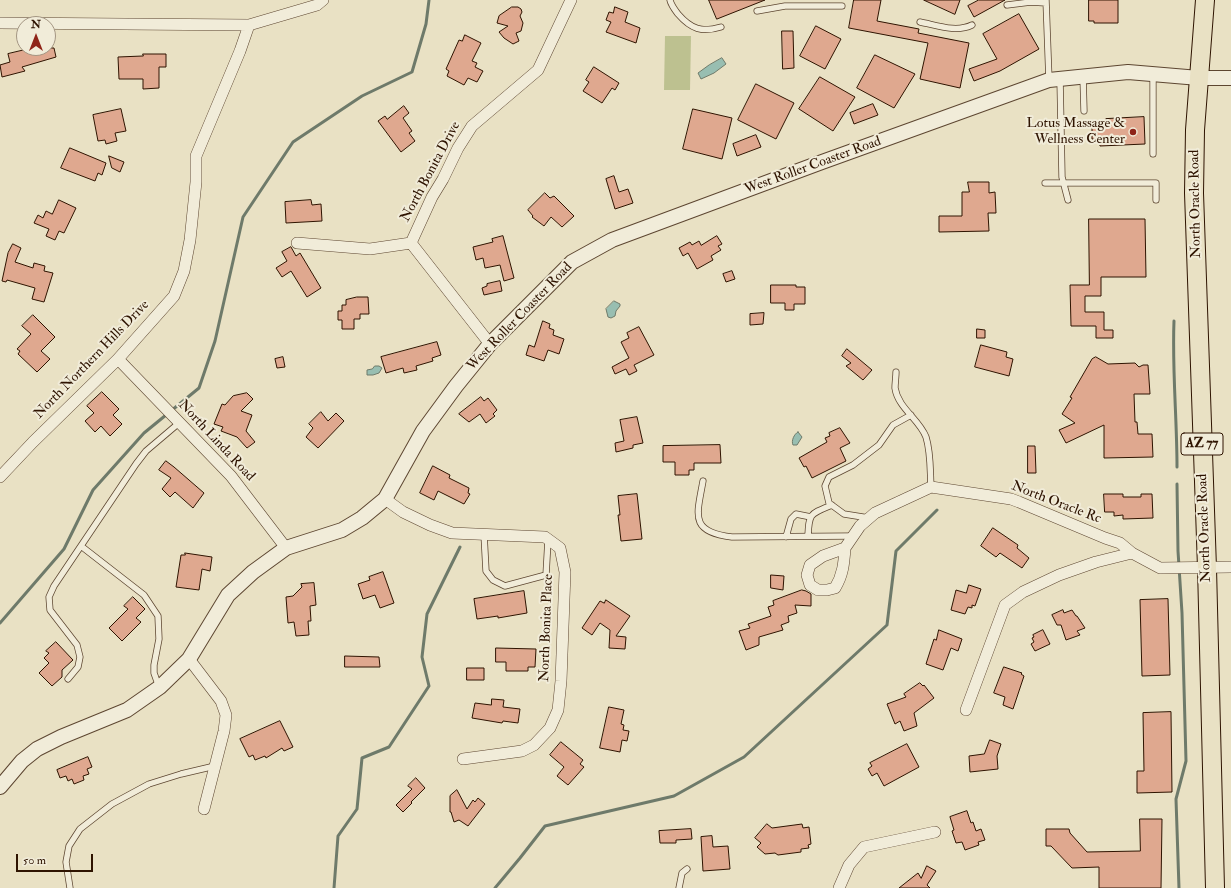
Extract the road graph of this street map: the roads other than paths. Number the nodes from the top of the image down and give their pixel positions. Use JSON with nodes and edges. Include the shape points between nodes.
{"nodes":[{"id":1,"x":323,"y":0,"type":"edge"},
{"id":2,"x":571,"y":0,"type":"edge"},
{"id":3,"x":670,"y":0,"type":"edge"},
{"id":4,"x":1205,"y":0,"type":"edge"},
{"id":5,"x":1046,"y":2,"type":"edge"},
{"id":6,"x":1007,"y":5,"type":"dead end"},
{"id":7,"x":842,"y":6,"type":"dead end"},
{"id":8,"x":756,"y":11,"type":"dead end"},
{"id":9,"x":920,"y":22,"type":"dead end"},
{"id":10,"x":0,"y":23,"type":"edge"},
{"id":11,"x":249,"y":25,"type":"junction"},
{"id":12,"x":972,"y":25,"type":"dead end"},
{"id":13,"x":721,"y":26,"type":"dead end"},
{"id":14,"x":1153,"y":74,"type":"junction"},
{"id":15,"x":1083,"y":76,"type":"junction"},
{"id":16,"x":1199,"y":78,"type":"junction"},
{"id":17,"x":1231,"y":78,"type":"edge"},
{"id":18,"x":1055,"y":80,"type":"junction"},
{"id":19,"x":1084,"y":111,"type":"dead end"},
{"id":20,"x":1153,"y":154,"type":"dead end"},
{"id":21,"x":1045,"y":183,"type":"dead end"},
{"id":22,"x":1063,"y":183,"type":"junction"},
{"id":23,"x":1068,"y":200,"type":"dead end"},
{"id":24,"x":1156,"y":200,"type":"dead end"},
{"id":25,"x":411,"y":243,"type":"junction"},
{"id":26,"x":297,"y":244,"type":"dead end"},
{"id":27,"x":490,"y":344,"type":"junction"},
{"id":28,"x":118,"y":359,"type":"junction"},
{"id":29,"x":896,"y":372,"type":"dead end"},
{"id":30,"x":911,"y":415,"type":"junction"},
{"id":31,"x":179,"y":423,"type":"junction"},
{"id":32,"x":0,"y":477,"type":"edge"},
{"id":33,"x":703,"y":481,"type":"dead end"},
{"id":34,"x":931,"y":487,"type":"junction"},
{"id":35,"x":385,"y":499,"type":"junction"},
{"id":36,"x":832,"y":505,"type":"junction"},
{"id":37,"x":811,"y":517,"type":"junction"},
{"id":38,"x":869,"y":518,"type":"junction"},
{"id":39,"x":484,"y":534,"type":"junction"},
{"id":40,"x":808,"y":536,"type":"junction"},
{"id":41,"x":854,"y":536,"type":"junction"},
{"id":42,"x":786,"y":537,"type":"junction"},
{"id":43,"x":548,"y":539,"type":"junction"},
{"id":44,"x":82,"y":546,"type":"junction"},
{"id":45,"x":286,"y":548,"type":"junction"},
{"id":46,"x":845,"y":548,"type":"dead end"},
{"id":47,"x":1132,"y":553,"type":"junction"},
{"id":48,"x":1231,"y":567,"type":"edge"},
{"id":49,"x":1207,"y":568,"type":"junction"},
{"id":50,"x":189,"y":659,"type":"junction"},
{"id":51,"x":68,"y":679,"type":"dead end"},
{"id":52,"x":160,"y":687,"type":"junction"},
{"id":53,"x":966,"y":710,"type":"dead end"},
{"id":54,"x":463,"y":759,"type":"dead end"},
{"id":55,"x":215,"y":766,"type":"junction"},
{"id":56,"x":0,"y":787,"type":"edge"},
{"id":57,"x":204,"y":809,"type":"dead end"},
{"id":58,"x":935,"y":832,"type":"dead end"},
{"id":59,"x":686,"y":869,"type":"dead end"},
{"id":60,"x":70,"y":888,"type":"edge"},
{"id":61,"x":680,"y":888,"type":"edge"},
{"id":62,"x":840,"y":888,"type":"edge"},
{"id":63,"x":1215,"y":888,"type":"edge"}],
"edges":[{"from":1,"to":11,"type":"street","via":[[317,5]]},
{"from":2,"to":25,"type":"street","name":"North Bonita Drive","via":[[538,70],[472,126],[432,197]]},
{"from":3,"to":13,"type":"lane","via":[[675,10],[691,26],[701,30]]},
{"from":4,"to":16,"type":"highway","name":"North Oracle Road","number":"AZ 77"},
{"from":5,"to":6,"type":"lane"},
{"from":5,"to":18,"type":"lane"},
{"from":7,"to":8,"type":"lane","via":[[784,6]]},
{"from":9,"to":12,"type":"lane","via":[[952,28],[966,28]]},
{"from":10,"to":11,"type":"street"},
{"from":11,"to":28,"type":"street","name":"North Northern Hills Drive","via":[[196,156],[190,240],[184,272],[174,296]]},
{"from":14,"to":15,"type":"street","name":"West Roller Coaster Road","via":[[1128,72]]},
{"from":14,"to":16,"type":"street","name":"West Roller Coaster Road"},
{"from":14,"to":20,"type":"lane"},
{"from":15,"to":18,"type":"street","name":"West Roller Coaster Road"},
{"from":15,"to":19,"type":"lane"},
{"from":16,"to":17,"type":"street","name":"West Roller Coaster Road"},
{"from":16,"to":49,"type":"highway","name":"North Oracle Road","number":"AZ 77","via":[[1194,193]]},
{"from":18,"to":22,"type":"lane"},
{"from":18,"to":27,"type":"street","name":"West Roller Coaster Road","via":[[612,240],[572,262]]},
{"from":21,"to":22,"type":"lane"},
{"from":22,"to":23,"type":"lane"},
{"from":22,"to":24,"type":"lane","via":[[1156,183]]},
{"from":25,"to":26,"type":"street","via":[[370,250]]},
{"from":25,"to":27,"type":"street","name":"North Bonita Drive"},
{"from":27,"to":35,"type":"street","name":"West Roller Coaster Road","via":[[423,431]]},
{"from":28,"to":31,"type":"street","name":"North Linda Road"},
{"from":28,"to":32,"type":"street","name":"North Northern Hills Drive"},
{"from":29,"to":30,"type":"lane","via":[[895,388]]},
{"from":30,"to":34,"type":"lane","via":[[920,425],[926,438]]},
{"from":30,"to":36,"type":"lane","via":[[894,425],[879,445],[829,477],[825,486],[829,503]]},
{"from":31,"to":44,"type":"lane","via":[[146,451]]},
{"from":31,"to":45,"type":"street","name":"North Linda Road","via":[[230,476]]},
{"from":33,"to":42,"type":"lane","via":[[697,512],[702,527],[721,536]]},
{"from":34,"to":38,"type":"street"},
{"from":34,"to":47,"type":"street","name":"North Oracle Rc","via":[[1011,499],[1120,543]]},
{"from":35,"to":39,"type":"street","via":[[430,526],[452,533]]},
{"from":35,"to":45,"type":"street","name":"West Roller Coaster Road","via":[[342,530]]},
{"from":36,"to":37,"type":"lane","via":[[814,512]]},
{"from":36,"to":38,"type":"lane","via":[[844,514]]},
{"from":37,"to":40,"type":"lane"},
{"from":37,"to":42,"type":"lane","via":[[796,514],[791,519]]},
{"from":38,"to":41,"type":"street"},
{"from":39,"to":43,"type":"street"},
{"from":39,"to":43,"type":"lane","via":[[486,571],[492,580],[505,586],[546,575]]},
{"from":40,"to":41,"type":"lane"},
{"from":40,"to":42,"type":"lane"},
{"from":41,"to":46,"type":"street"},
{"from":43,"to":54,"type":"street","name":"North Bonita Place","via":[[560,548],[565,572],[558,710],[550,728],[534,745],[522,751]]},
{"from":44,"to":51,"type":"lane","via":[[49,597],[50,610],[77,645],[80,657],[78,667]]},
{"from":44,"to":52,"type":"lane","via":[[144,594],[158,616],[159,639],[154,673]]},
{"from":45,"to":50,"type":"street","name":"West Roller Coaster Road","via":[[253,572],[228,595]]},
{"from":47,"to":49,"type":"street","name":"North Oracle Rc","via":[[1160,568]]},
{"from":47,"to":53,"type":"street","via":[[1059,575],[1023,592],[1005,605]]},
{"from":48,"to":49,"type":"street","name":"North Oracle Rc"},
{"from":49,"to":63,"type":"highway","name":"North Oracle Road","number":"AZ 77"},
{"from":50,"to":52,"type":"street","name":"West Roller Coaster Road"},
{"from":50,"to":55,"type":"street","via":[[221,701],[226,715]]},
{"from":52,"to":56,"type":"street","name":"West Roller Coaster Road","via":[[127,710],[37,749],[22,761]]},
{"from":55,"to":57,"type":"street"},
{"from":55,"to":60,"type":"lane","via":[[149,784],[112,804],[80,829],[69,846],[66,862]]},
{"from":58,"to":62,"type":"street","via":[[864,847],[849,865]]},
{"from":59,"to":61,"type":"lane","via":[[682,873]]}]}
